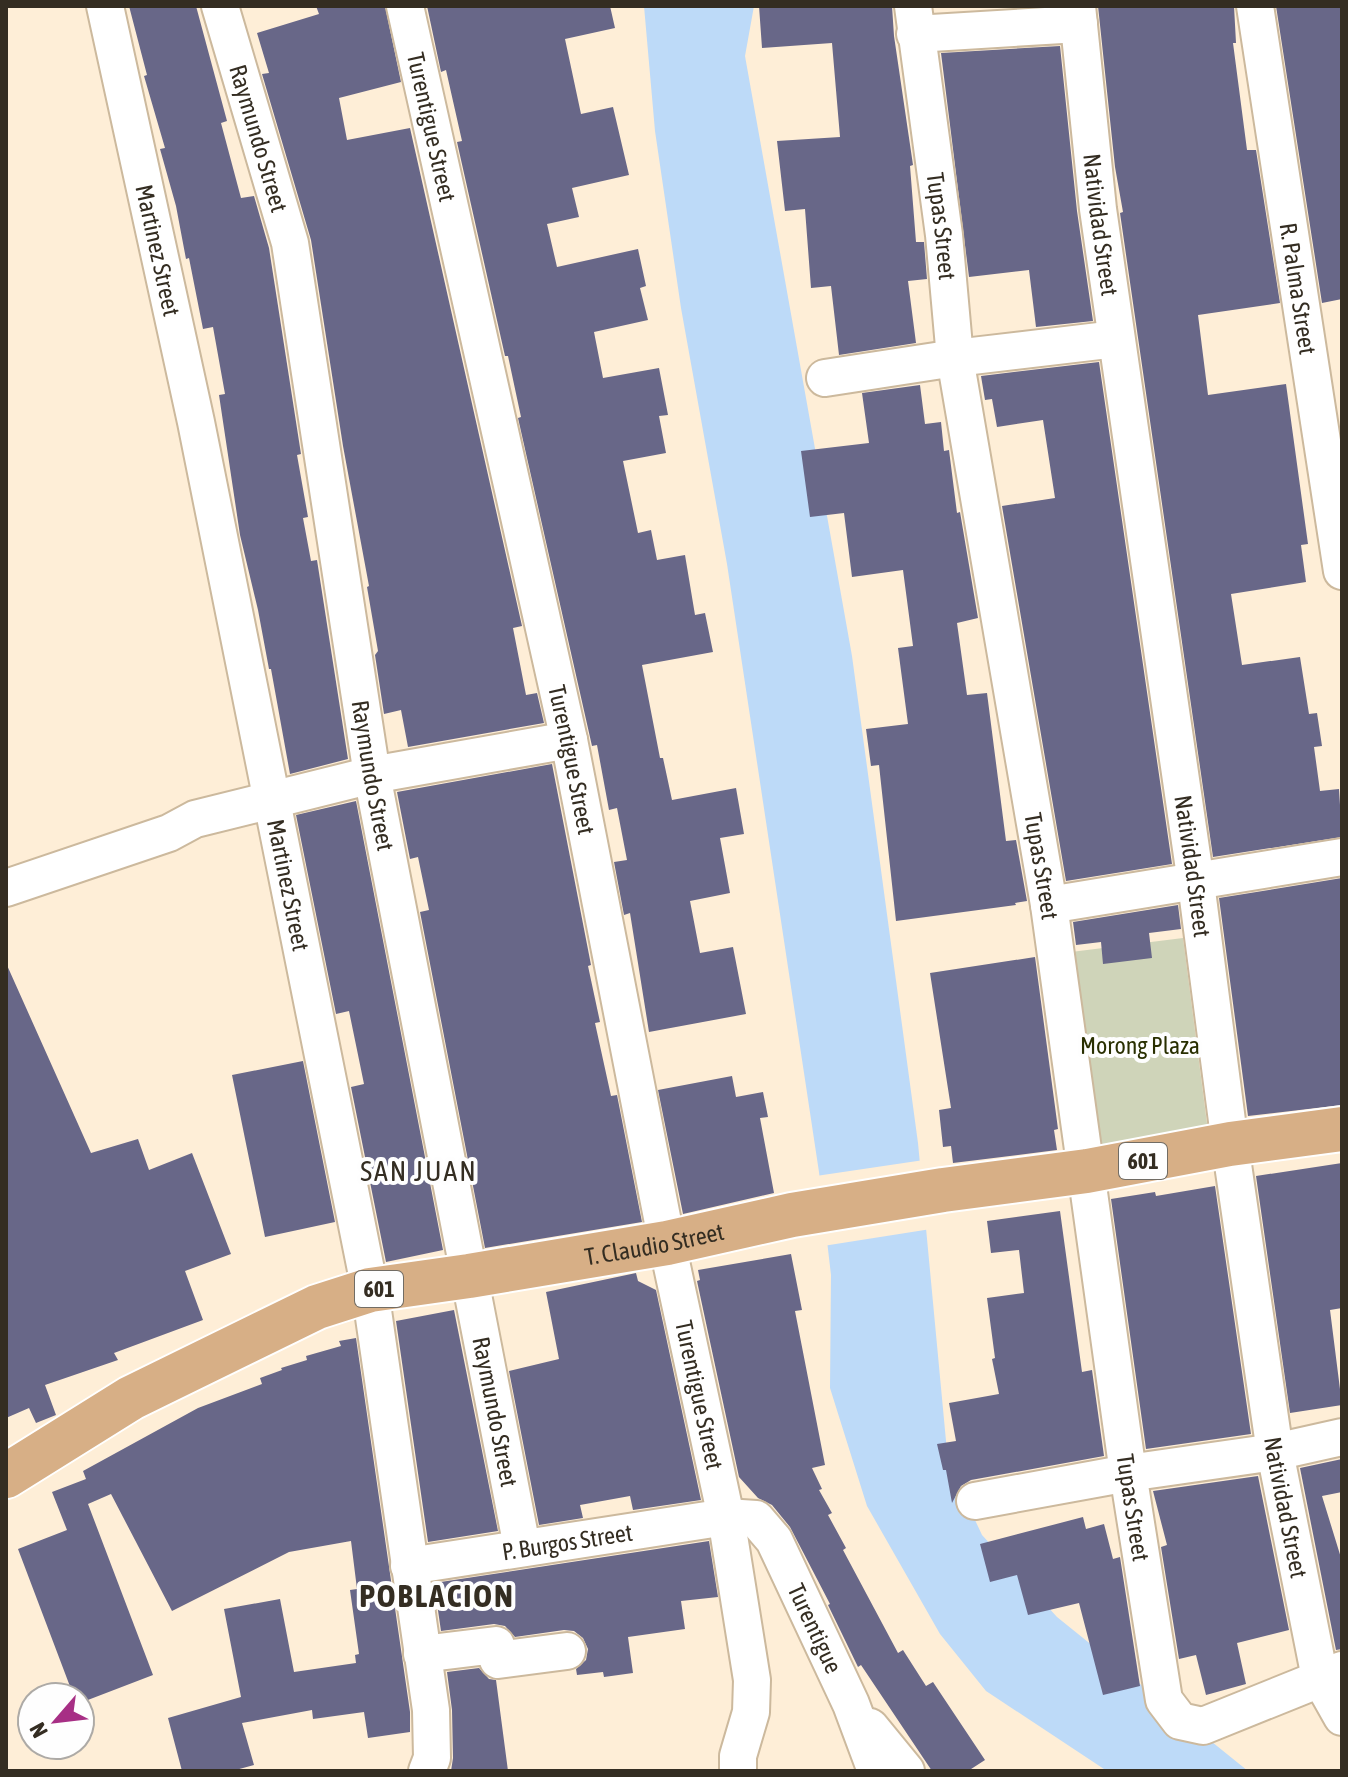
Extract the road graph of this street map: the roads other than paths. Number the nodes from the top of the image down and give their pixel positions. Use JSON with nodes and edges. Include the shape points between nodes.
{"nodes":[{"id":1,"x":105,"y":6,"type":"edge"},
{"id":2,"x":220,"y":6,"type":"edge"},
{"id":3,"x":405,"y":6,"type":"edge"},
{"id":4,"x":1255,"y":6,"type":"edge"},
{"id":5,"x":1078,"y":15,"type":"edge"},
{"id":6,"x":914,"y":20,"type":"edge"},
{"id":7,"x":1116,"y":339,"type":"junction"},
{"id":8,"x":955,"y":358,"type":"junction"},
{"id":9,"x":825,"y":378,"type":"dead end"},
{"id":10,"x":1342,"y":571,"type":"edge"},
{"id":11,"x":569,"y":740,"type":"junction"},
{"id":12,"x":372,"y":775,"type":"junction"},
{"id":13,"x":272,"y":800,"type":"junction"},
{"id":14,"x":1342,"y":857,"type":"edge"},
{"id":15,"x":1196,"y":883,"type":"junction"},
{"id":16,"x":6,"y":888,"type":"edge"},
{"id":17,"x":1049,"y":905,"type":"junction"},
{"id":18,"x":1342,"y":1129,"type":"edge"},
{"id":19,"x":1230,"y":1144,"type":"junction"},
{"id":20,"x":1087,"y":1171,"type":"junction"},
{"id":21,"x":667,"y":1243,"type":"junction"},
{"id":22,"x":469,"y":1276,"type":"junction"},
{"id":23,"x":370,"y":1290,"type":"junction"},
{"id":24,"x":1342,"y":1437,"type":"edge"},
{"id":25,"x":1275,"y":1452,"type":"junction"},
{"id":26,"x":1128,"y":1473,"type":"junction"},
{"id":27,"x":6,"y":1476,"type":"edge"},
{"id":28,"x":975,"y":1501,"type":"dead end"},
{"id":29,"x":726,"y":1517,"type":"junction"},
{"id":30,"x":522,"y":1547,"type":"junction"},
{"id":31,"x":409,"y":1566,"type":"junction"},
{"id":32,"x":567,"y":1651,"type":"dead end"},
{"id":33,"x":422,"y":1654,"type":"junction"},
{"id":34,"x":1331,"y":1674,"type":"edge"},
{"id":35,"x":851,"y":1704,"type":"junction"},
{"id":36,"x":1342,"y":1717,"type":"edge"},
{"id":37,"x":747,"y":1766,"type":"edge"},
{"id":38,"x":427,"y":1771,"type":"edge"},
{"id":39,"x":876,"y":1771,"type":"edge"},
{"id":40,"x":906,"y":1771,"type":"edge"}],
"edges":[{"from":1,"to":13,"type":"street","name":"Martinez Street"},
{"from":2,"to":12,"type":"street","name":"Raymundo Street","via":[[290,243]]},
{"from":3,"to":11,"type":"street","name":"Turentigue Street"},
{"from":4,"to":10,"type":"street","name":"R. Palma Street"},
{"from":5,"to":6,"type":"street"},
{"from":5,"to":7,"type":"street","name":"Natividad Street"},
{"from":6,"to":8,"type":"street","name":"Tupas Street"},
{"from":7,"to":8,"type":"street"},
{"from":7,"to":15,"type":"street","name":"Natividad Street"},
{"from":8,"to":9,"type":"street"},
{"from":8,"to":17,"type":"street","name":"Tupas Street"},
{"from":11,"to":12,"type":"street"},
{"from":11,"to":21,"type":"street","name":"Turentigue Street"},
{"from":12,"to":13,"type":"street"},
{"from":12,"to":22,"type":"street","name":"Raymundo Street"},
{"from":13,"to":16,"type":"street","via":[[195,819],[169,833]]},
{"from":13,"to":23,"type":"street","name":"Martinez Street"},
{"from":14,"to":15,"type":"street"},
{"from":15,"to":17,"type":"street"},
{"from":15,"to":19,"type":"street","name":"Natividad Street"},
{"from":17,"to":20,"type":"street","name":"Tupas Street"},
{"from":18,"to":19,"type":"main road","name":"T. Claudio Street","number":"601"},
{"from":19,"to":20,"type":"main road","name":"T. Claudio Street","number":"601"},
{"from":19,"to":25,"type":"street","name":"Natividad Street"},
{"from":20,"to":21,"type":"main road","name":"T. Claudio Street","number":"601","via":[[792,1215]]},
{"from":20,"to":26,"type":"street","name":"Tupas Street"},
{"from":21,"to":22,"type":"main road","name":"T. Claudio Street","number":"601"},
{"from":21,"to":29,"type":"street","name":"Turentigue Street"},
{"from":22,"to":23,"type":"main road","name":"T. Claudio Street","number":"601"},
{"from":22,"to":30,"type":"street","name":"Raymundo Street"},
{"from":23,"to":27,"type":"main road","name":"T. Claudio Street","number":"601","via":[[317,1307],[131,1398]]},
{"from":23,"to":31,"type":"street","name":"Martinez Street"},
{"from":24,"to":25,"type":"street"},
{"from":25,"to":26,"type":"street"},
{"from":25,"to":34,"type":"street","name":"Natividad Street"},
{"from":26,"to":28,"type":"street"},
{"from":26,"to":34,"type":"street","name":"Tupas Street","via":[[1164,1700],[1180,1721],[1203,1726]]},
{"from":29,"to":30,"type":"street","name":"P. Burgos Street"},
{"from":29,"to":35,"type":"street","name":"Turentigue","via":[[756,1519],[774,1540]]},
{"from":29,"to":37,"type":"street","name":"Turentigue Street","via":[[752,1680]]},
{"from":30,"to":31,"type":"street","name":"P. Burgos Street"},
{"from":31,"to":33,"type":"street","name":"Martinez Street"},
{"from":32,"to":33,"type":"street","via":[[498,1660],[496,1645]]},
{"from":33,"to":38,"type":"street","name":"Martinez Street","via":[[431,1710],[432,1758]]},
{"from":34,"to":36,"type":"street","name":"Natividad Street"},
{"from":35,"to":39,"type":"street","name":"Turentigue"},
{"from":35,"to":40,"type":"street"}]}
